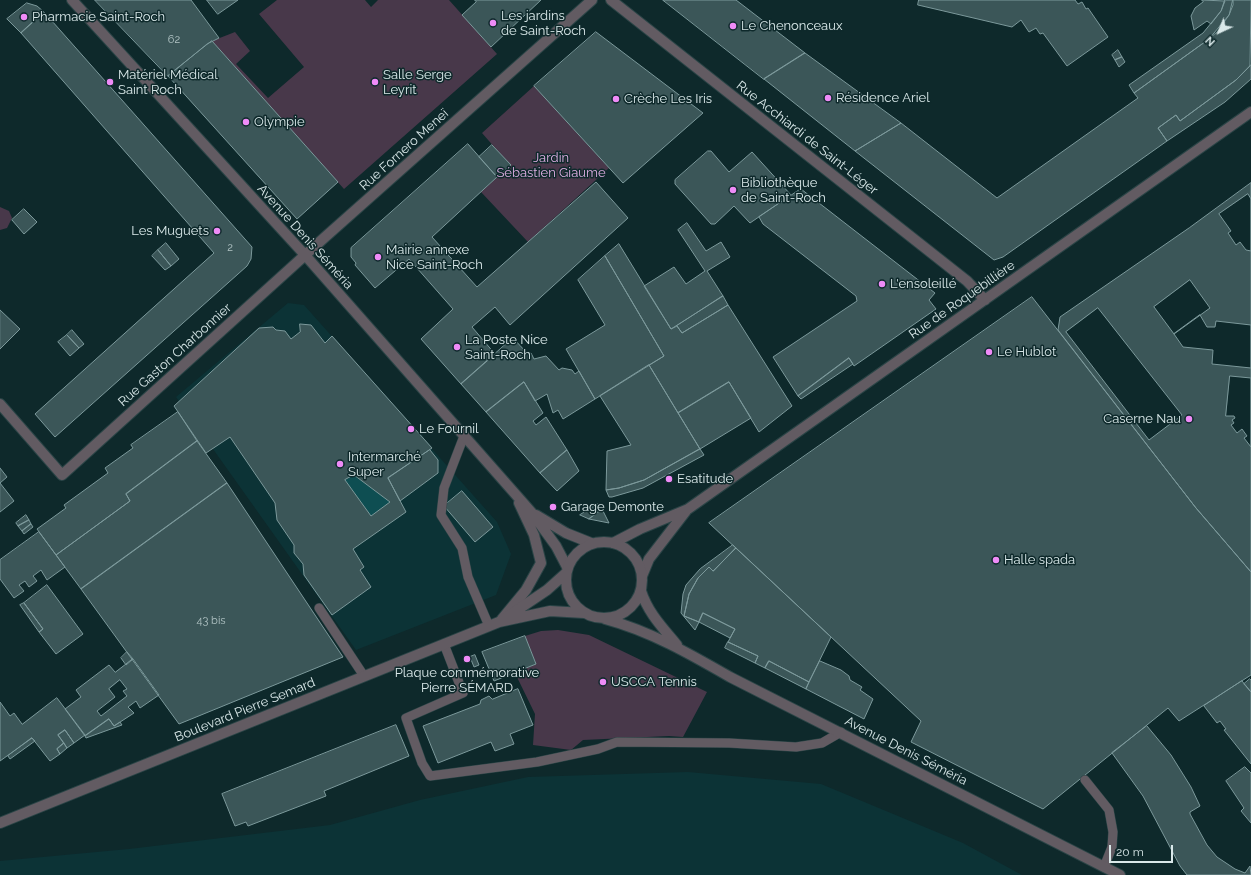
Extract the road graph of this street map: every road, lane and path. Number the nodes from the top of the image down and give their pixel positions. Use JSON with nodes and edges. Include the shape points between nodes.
{"nodes":[{"id":1,"x":72,"y":0,"type":"edge"},
{"id":2,"x":592,"y":0,"type":"edge"},
{"id":3,"x":611,"y":0,"type":"edge"},
{"id":4,"x":1251,"y":112,"type":"edge"},
{"id":5,"x":305,"y":255,"type":"junction"},
{"id":6,"x":985,"y":300,"type":"junction"},
{"id":7,"x":0,"y":404,"type":"edge"},
{"id":8,"x":464,"y":436,"type":"junction"},
{"id":9,"x":515,"y":494,"type":"junction"},
{"id":10,"x":688,"y":509,"type":"junction"},
{"id":11,"x":532,"y":513,"type":"junction"},
{"id":12,"x":612,"y":543,"type":"junction"},
{"id":13,"x":591,"y":544,"type":"junction"},
{"id":14,"x":567,"y":570,"type":"junction"},
{"id":15,"x":642,"y":576,"type":"junction"},
{"id":16,"x":641,"y":592,"type":"junction"},
{"id":17,"x":319,"y":608,"type":"dead end"},
{"id":18,"x":584,"y":613,"type":"junction"},
{"id":19,"x":605,"y":618,"type":"junction"},
{"id":20,"x":499,"y":622,"type":"junction"},
{"id":21,"x":489,"y":626,"type":"junction"},
{"id":22,"x":444,"y":644,"type":"junction"},
{"id":23,"x":680,"y":648,"type":"junction"},
{"id":24,"x":364,"y":676,"type":"junction"},
{"id":25,"x":841,"y":732,"type":"junction"},
{"id":26,"x":1084,"y":780,"type":"dead end"},
{"id":27,"x":0,"y":823,"type":"edge"},
{"id":28,"x":1104,"y":867,"type":"junction"},
{"id":29,"x":1120,"y":875,"type":"edge"}],
"edges":[{"from":1,"to":5,"type":"street","name":"Avenue Denis Séméria"},
{"from":2,"to":5,"type":"street","name":"Rue Fornero Meneï"},
{"from":3,"to":6,"type":"street","name":"Rue Acchiardi de Saint-Léger","via":[[967,281]]},
{"from":4,"to":6,"type":"street","name":"Rue de Roquebillière"},
{"from":5,"to":7,"type":"street","name":"Rue Gaston Charbonnier","via":[[62,475]]},
{"from":5,"to":8,"type":"street","name":"Avenue Denis Séméria"},
{"from":6,"to":10,"type":"street","name":"Rue de Roquebillière"},
{"from":8,"to":9,"type":"street","name":"Avenue Denis Séméria"},
{"from":8,"to":21,"type":"lane","via":[[444,488],[441,515],[462,548],[468,577]]},
{"from":9,"to":11,"type":"street","name":"Avenue Denis Séméria"},
{"from":9,"to":20,"type":"street","name":"Avenue Denis Séméria","via":[[534,535],[541,563],[526,590]]},
{"from":10,"to":12,"type":"street","name":"Rue de Roquebillière"},
{"from":10,"to":15,"type":"street","name":"Rue de Roquebillière","via":[[649,559]]},
{"from":11,"to":13,"type":"street","name":"Avenue Denis Séméria"},
{"from":11,"to":14,"type":"street","name":"Avenue Denis Séméria","via":[[556,546]]},
{"from":12,"to":13,"type":"street"},
{"from":12,"to":15,"type":"street","via":[[624,547],[633,555]]},
{"from":13,"to":14,"type":"street","via":[[576,553]]},
{"from":14,"to":18,"type":"street","via":[[568,596]]},
{"from":14,"to":20,"type":"street","name":"Boulevard Pierre Semard","via":[[547,590]]},
{"from":15,"to":16,"type":"street"},
{"from":16,"to":19,"type":"street","via":[[627,610],[614,617]]},
{"from":16,"to":23,"type":"street","name":"Avenue Denis Séméria","via":[[652,615]]},
{"from":17,"to":24,"type":"lane"},
{"from":18,"to":19,"type":"street"},
{"from":18,"to":20,"type":"street","name":"Boulevard Pierre Semard","via":[[550,611]]},
{"from":19,"to":23,"type":"street","name":"Avenue Denis Séméria","via":[[641,630]]},
{"from":20,"to":21,"type":"street","name":"Boulevard Pierre Semard"},
{"from":21,"to":22,"type":"street","name":"Boulevard Pierre Semard"},
{"from":22,"to":24,"type":"street","name":"Boulevard Pierre Semard"},
{"from":22,"to":25,"type":"lane","via":[[462,693],[406,718],[422,763],[430,776],[537,762],[598,749],[618,742],[729,743],[796,747],[822,743]]},
{"from":23,"to":25,"type":"street","name":"Avenue Denis Séméria","via":[[730,677]]},
{"from":24,"to":27,"type":"street","name":"Boulevard Pierre Semard"},
{"from":25,"to":28,"type":"street","name":"Avenue Denis Séméria"},
{"from":26,"to":28,"type":"lane","via":[[1108,810],[1113,832],[1112,847]]},
{"from":28,"to":29,"type":"street","name":"Avenue Denis Séméria"}]}
